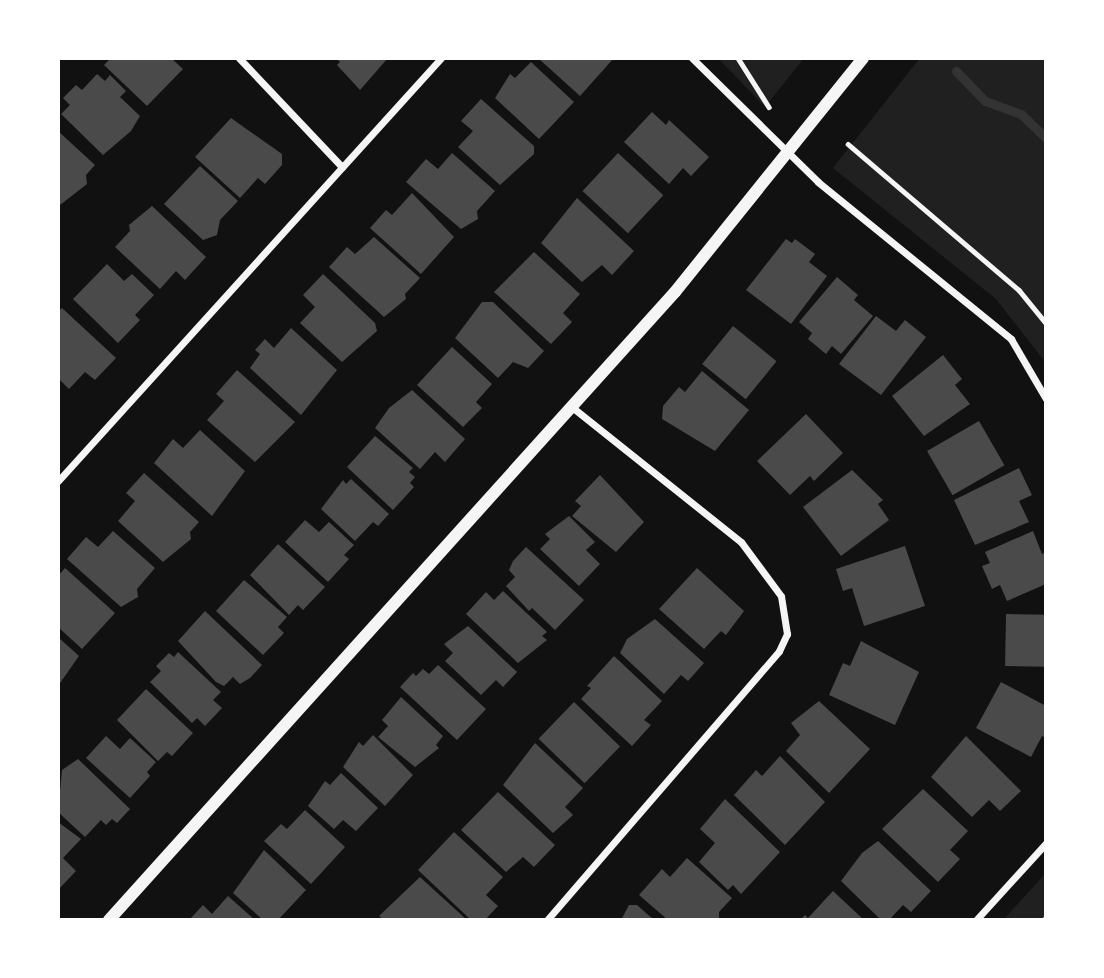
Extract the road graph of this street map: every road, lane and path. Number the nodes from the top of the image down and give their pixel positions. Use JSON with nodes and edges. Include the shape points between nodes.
{"nodes":[{"id":1,"x":239,"y":58,"type":"edge"},
{"id":2,"x":441,"y":58,"type":"edge"},
{"id":3,"x":692,"y":58,"type":"edge"},
{"id":4,"x":738,"y":58,"type":"edge"},
{"id":5,"x":863,"y":58,"type":"edge"},
{"id":6,"x":769,"y":107,"type":"dead end"},
{"id":7,"x":848,"y":144,"type":"dead end"},
{"id":8,"x":787,"y":153,"type":"junction"},
{"id":9,"x":342,"y":167,"type":"junction"},
{"id":10,"x":1046,"y":323,"type":"edge"},
{"id":11,"x":1046,"y":399,"type":"edge"},
{"id":12,"x":572,"y":407,"type":"junction"},
{"id":13,"x":58,"y":481,"type":"edge"},
{"id":14,"x":1046,"y":843,"type":"edge"},
{"id":15,"x":109,"y":920,"type":"edge"},
{"id":16,"x":547,"y":920,"type":"edge"},
{"id":17,"x":976,"y":920,"type":"edge"}],
"edges":[{"from":1,"to":9,"type":"street"},
{"from":2,"to":9,"type":"street"},
{"from":3,"to":8,"type":"street"},
{"from":4,"to":6,"type":"path"},
{"from":5,"to":8,"type":"street"},
{"from":7,"to":10,"type":"path","via":[[1018,290]]},
{"from":8,"to":11,"type":"street","via":[[1011,339]]},
{"from":8,"to":12,"type":"street","via":[[675,292]]},
{"from":9,"to":13,"type":"street"},
{"from":12,"to":15,"type":"street"},
{"from":12,"to":16,"type":"street","via":[[741,542],[781,596],[787,634],[779,651]]},
{"from":14,"to":17,"type":"street"}]}
